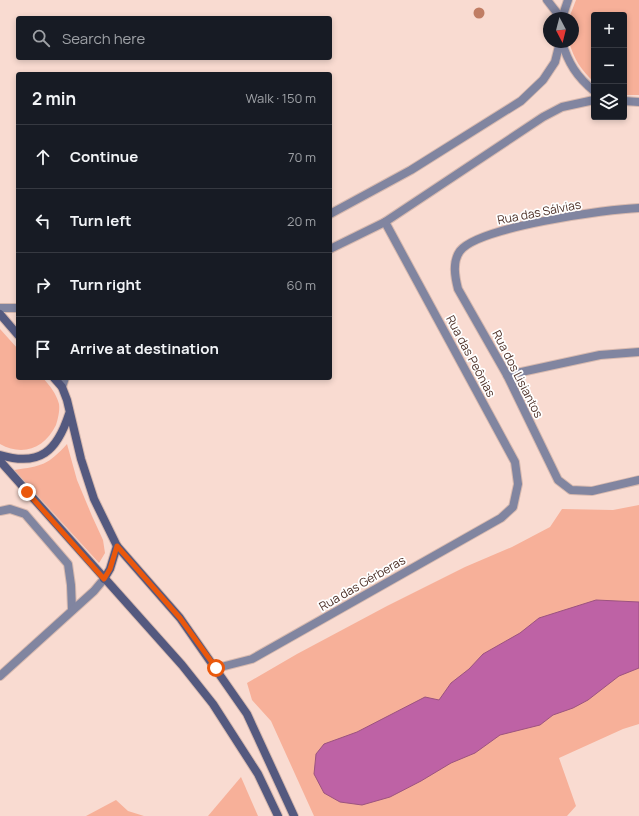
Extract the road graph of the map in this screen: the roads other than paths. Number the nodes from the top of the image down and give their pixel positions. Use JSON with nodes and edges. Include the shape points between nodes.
{"nodes":[{"id":1,"x":547,"y":0,"type":"edge"},
{"id":2,"x":568,"y":0,"type":"edge"},
{"id":3,"x":557,"y":12,"type":"edge"},
{"id":4,"x":564,"y":12,"type":"edge"},
{"id":5,"x":559,"y":48,"type":"edge"},
{"id":6,"x":563,"y":48,"type":"edge"},
{"id":7,"x":591,"y":88,"type":"edge"},
{"id":8,"x":591,"y":101,"type":"edge"},
{"id":9,"x":627,"y":101,"type":"edge"},
{"id":10,"x":639,"y":102,"type":"edge"},
{"id":11,"x":639,"y":208,"type":"edge"},
{"id":12,"x":332,"y":213,"type":"edge"},
{"id":13,"x":385,"y":222,"type":"junction"},
{"id":14,"x":332,"y":248,"type":"edge"},
{"id":15,"x":455,"y":263,"type":"joint"},
{"id":16,"x":0,"y":308,"type":"edge"},
{"id":17,"x":16,"y":308,"type":"edge"},
{"id":18,"x":0,"y":314,"type":"edge"},
{"id":19,"x":16,"y":333,"type":"edge"},
{"id":20,"x":639,"y":352,"type":"edge"},
{"id":21,"x":506,"y":375,"type":"junction"},
{"id":22,"x":56,"y":380,"type":"edge"},
{"id":23,"x":64,"y":380,"type":"edge"},
{"id":24,"x":62,"y":387,"type":"junction"},
{"id":25,"x":70,"y":414,"type":"junction"},
{"id":26,"x":0,"y":455,"type":"edge"},
{"id":27,"x":0,"y":461,"type":"edge"},
{"id":28,"x":639,"y":480,"type":"edge"},
{"id":29,"x":513,"y":507,"type":"joint"},
{"id":30,"x":0,"y":511,"type":"edge"},
{"id":31,"x":117,"y":546,"type":"junction"},
{"id":32,"x":104,"y":579,"type":"junction"},
{"id":33,"x":72,"y":610,"type":"junction"},
{"id":34,"x":216,"y":668,"type":"junction"},
{"id":35,"x":0,"y":676,"type":"edge"},
{"id":36,"x":278,"y":816,"type":"edge"},
{"id":37,"x":294,"y":816,"type":"edge"}],
"edges":[{"from":1,"to":3,"type":"street"},
{"from":2,"to":4,"type":"street"},
{"from":5,"to":12,"type":"street","via":[[555,62],[543,80],[521,101],[411,170]]},
{"from":6,"to":7,"type":"street","via":[[566,58],[578,76]]},
{"from":8,"to":13,"type":"street","via":[[562,107],[543,117]]},
{"from":9,"to":10,"type":"street"},
{"from":11,"to":15,"type":"street","name":"Rua das Sálvias","via":[[547,220],[489,234],[460,251]]},
{"from":13,"to":14,"type":"street"},
{"from":13,"to":29,"type":"street","name":"Rua das Peônias","via":[[515,462],[518,484]]},
{"from":15,"to":21,"type":"street","name":"Rua dos Lisiantos","via":[[454,275],[458,289]]},
{"from":16,"to":17,"type":"street"},
{"from":18,"to":19,"type":"main road"},
{"from":20,"to":21,"type":"street","via":[[600,355]]},
{"from":21,"to":28,"type":"street","name":"Rua dos Lisiantos","via":[[558,480],[571,490],[592,491]]},
{"from":22,"to":24,"type":"main road"},
{"from":23,"to":24,"type":"street"},
{"from":24,"to":25,"type":"main road"},
{"from":25,"to":26,"type":"main road","via":[[63,433],[53,448],[36,458],[15,460]]},
{"from":25,"to":31,"type":"main road","via":[[94,499]]},
{"from":27,"to":32,"type":"main road"},
{"from":29,"to":34,"type":"street","name":"Rua das Gérberas","via":[[501,518],[252,659]]},
{"from":30,"to":33,"type":"street","via":[[10,509],[25,514],[68,564],[72,585]]},
{"from":31,"to":32,"type":"main road","via":[[112,566]]},
{"from":31,"to":34,"type":"main road","via":[[180,618]]},
{"from":32,"to":33,"type":"street"},
{"from":32,"to":36,"type":"main road","via":[[182,665],[213,704],[258,774]]},
{"from":33,"to":35,"type":"street"},
{"from":34,"to":37,"type":"main road","via":[[247,714]]}]}
